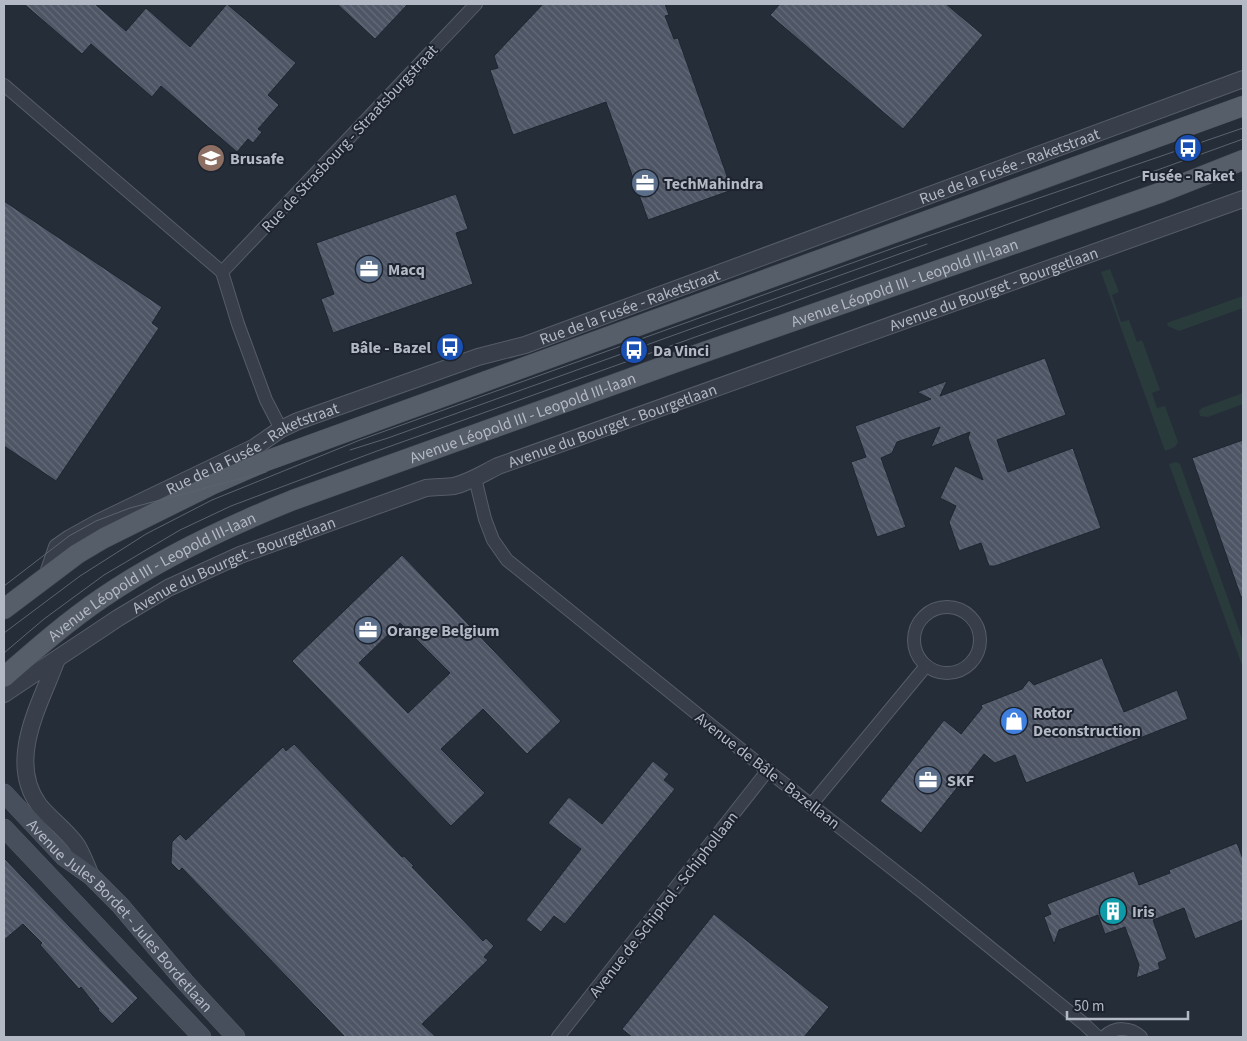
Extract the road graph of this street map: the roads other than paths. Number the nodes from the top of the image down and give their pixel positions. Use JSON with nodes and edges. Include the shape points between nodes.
{"nodes":[{"id":1,"x":476,"y":4,"type":"edge"},
{"id":2,"x":1243,"y":79,"type":"edge"},
{"id":3,"x":4,"y":85,"type":"edge"},
{"id":4,"x":1243,"y":106,"type":"edge"},
{"id":5,"x":1243,"y":160,"type":"edge"},
{"id":6,"x":1243,"y":199,"type":"edge"},
{"id":7,"x":222,"y":272,"type":"junction"},
{"id":8,"x":281,"y":429,"type":"junction"},
{"id":9,"x":475,"y":478,"type":"junction"},
{"id":10,"x":203,"y":480,"type":"junction"},
{"id":11,"x":4,"y":609,"type":"edge"},
{"id":12,"x":57,"y":659,"type":"junction"},
{"id":13,"x":926,"y":666,"type":"junction"},
{"id":14,"x":4,"y":677,"type":"edge"},
{"id":15,"x":4,"y":694,"type":"edge"},
{"id":16,"x":768,"y":770,"type":"junction"},
{"id":17,"x":4,"y":793,"type":"edge"},
{"id":18,"x":812,"y":805,"type":"junction"},
{"id":19,"x":4,"y":828,"type":"edge"},
{"id":20,"x":91,"y":876,"type":"junction"},
{"id":21,"x":202,"y":1037,"type":"edge"},
{"id":22,"x":236,"y":1037,"type":"edge"},
{"id":23,"x":558,"y":1037,"type":"edge"},
{"id":24,"x":1098,"y":1037,"type":"edge"},
{"id":25,"x":1104,"y":1037,"type":"edge"},
{"id":26,"x":1141,"y":1037,"type":"edge"}],
"edges":[{"from":1,"to":7,"type":"street","name":"Rue de Strasbourg - Straatsburgstraat"},
{"from":2,"to":8,"type":"street","name":"Rue de la Fusée - Raketstraat","via":[[525,346],[478,357]]},
{"from":3,"to":7,"type":"street"},
{"from":4,"to":10,"type":"main road","via":[[300,448]]},
{"from":5,"to":14,"type":"main road","name":"Avenue Léopold III - Leopold III-laan","via":[[1162,192],[676,362],[239,522],[179,552],[102,598]]},
{"from":6,"to":9,"type":"street","name":"Avenue du Bourget - Bourgetlaan","via":[[498,466]]},
{"from":7,"to":8,"type":"street","via":[[266,400]]},
{"from":8,"to":10,"type":"street","name":"Rue de la Fusée - Raketstraat"},
{"from":9,"to":12,"type":"street","name":"Avenue du Bourget - Bourgetlaan","via":[[453,486],[426,488],[209,568],[168,588]]},
{"from":9,"to":16,"type":"street","name":"Avenue de Bâle - Bazellaan","via":[[493,540],[507,560]]},
{"from":10,"to":11,"type":"main road","via":[[77,554]]},
{"from":12,"to":15,"type":"street","name":"Avenue du Bourget - Bourgetlaan"},
{"from":12,"to":20,"type":"street","via":[[29,733],[25,750],[27,771],[38,803],[78,846]]},
{"from":13,"to":13,"type":"street","via":[[914,646],[914,634],[922,617],[947,606],[964,611],[973,618],[980,638],[979,649],[967,667],[946,673]]},
{"from":13,"to":18,"type":"street"},
{"from":16,"to":18,"type":"street","name":"Avenue de Bâle - Bazellaan"},
{"from":16,"to":23,"type":"street","name":"Avenue de Schiphol - Schiphollaan"},
{"from":17,"to":20,"type":"main road","name":"Avenue Jules Bordet - Jules Bordetlaan","via":[[64,857]]},
{"from":18,"to":24,"type":"street","name":"Avenue de Bâle - Bazellaan"},
{"from":19,"to":21,"type":"main road","name":"Avenue Jules Bordet - Jules Bordetlaan"},
{"from":20,"to":22,"type":"main road","name":"Avenue Jules Bordet - Jules Bordetlaan"},
{"from":25,"to":26,"type":"street","via":[[1124,1029],[1132,1030]]}]}
